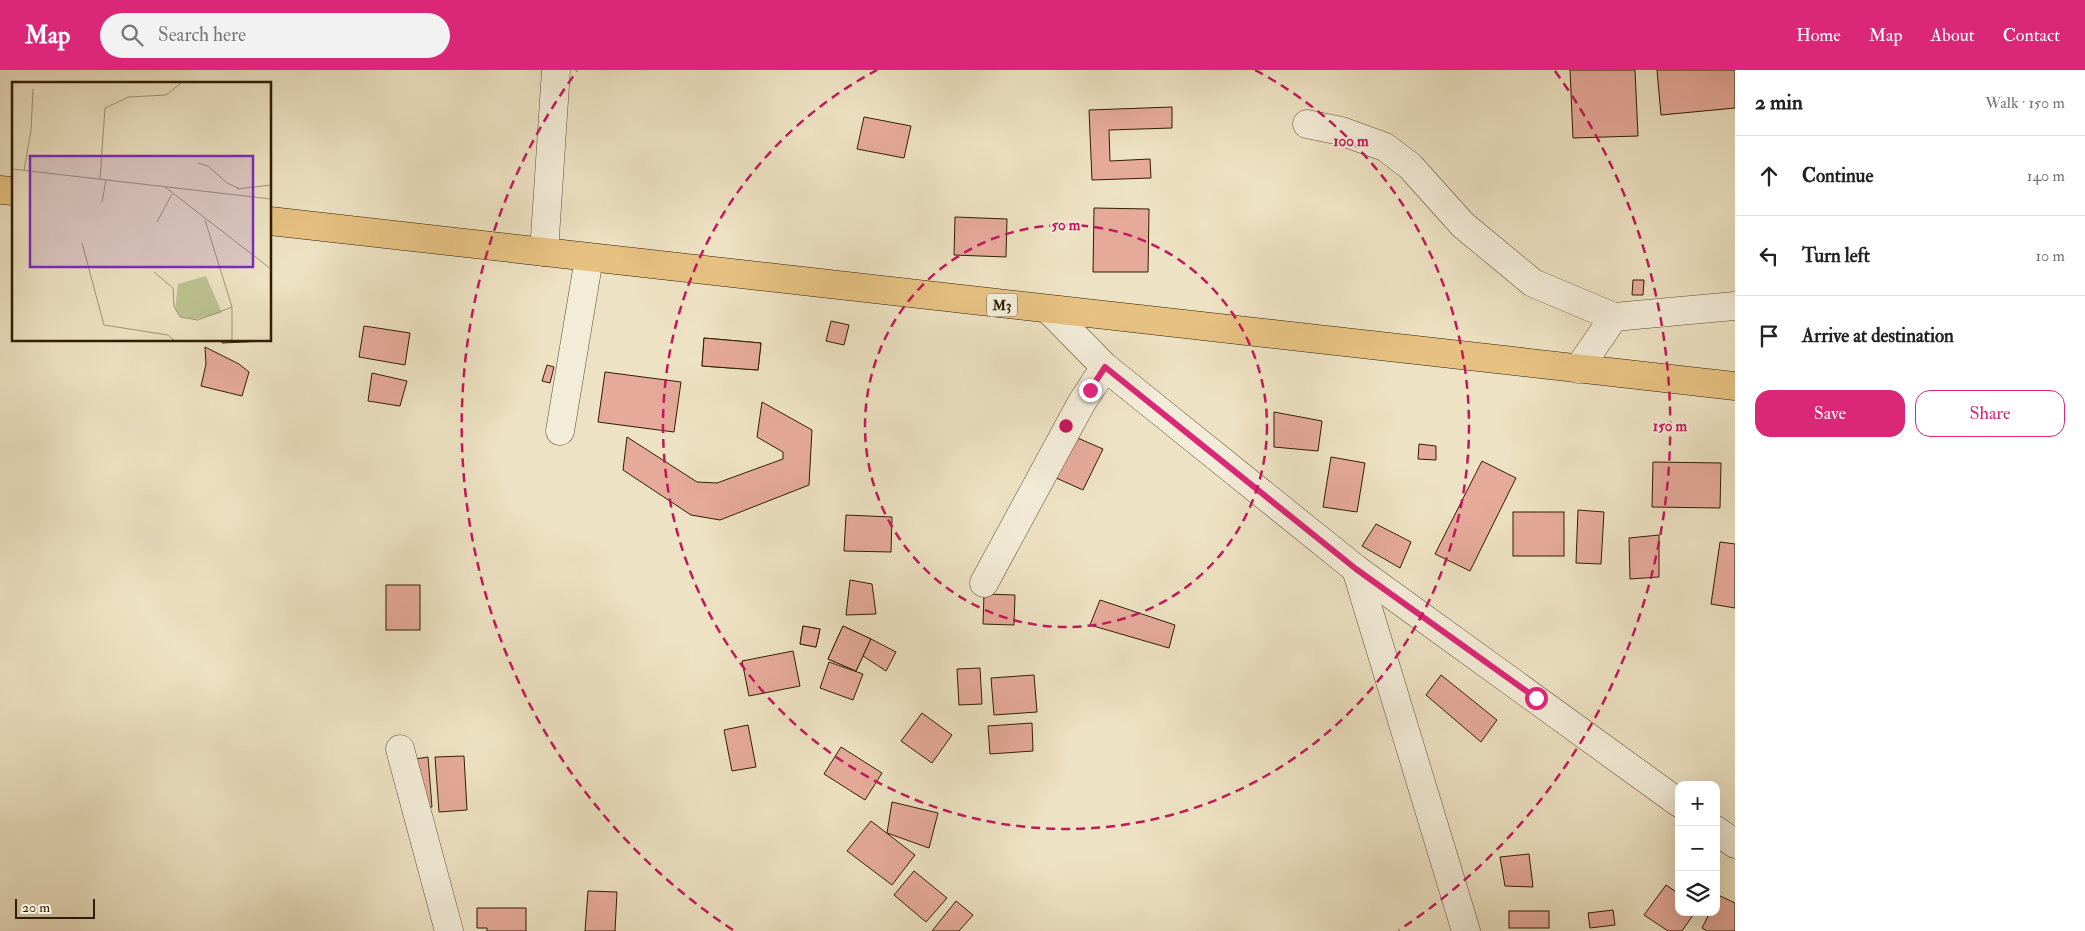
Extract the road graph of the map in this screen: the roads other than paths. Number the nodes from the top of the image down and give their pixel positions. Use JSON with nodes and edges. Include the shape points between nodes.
{"nodes":[{"id":1,"x":556,"y":70,"type":"edge"},
{"id":2,"x":1307,"y":124,"type":"dead end"},
{"id":3,"x":271,"y":221,"type":"edge"},
{"id":4,"x":544,"y":252,"type":"junction"},
{"id":5,"x":589,"y":258,"type":"junction"},
{"id":6,"x":1735,"y":306,"type":"edge"},
{"id":7,"x":1049,"y":310,"type":"junction"},
{"id":8,"x":1614,"y":317,"type":"junction"},
{"id":9,"x":1105,"y":367,"type":"junction"},
{"id":10,"x":1578,"y":369,"type":"junction"},
{"id":11,"x":1735,"y":386,"type":"edge"},
{"id":12,"x":560,"y":431,"type":"dead end"},
{"id":13,"x":1356,"y":569,"type":"junction"},
{"id":14,"x":984,"y":583,"type":"dead end"},
{"id":15,"x":400,"y":749,"type":"dead end"},
{"id":16,"x":1675,"y":800,"type":"edge"},
{"id":17,"x":1720,"y":833,"type":"edge"},
{"id":18,"x":1735,"y":844,"type":"edge"},
{"id":19,"x":449,"y":931,"type":"edge"},
{"id":20,"x":1466,"y":931,"type":"edge"}],
"edges":[{"from":1,"to":4,"type":"street"},
{"from":2,"to":8,"type":"street","via":[[1341,131],[1385,147],[1410,166],[1463,225],[1533,283]]},
{"from":3,"to":4,"type":"highway","number":"M3"},
{"from":4,"to":5,"type":"highway","number":"M3"},
{"from":5,"to":7,"type":"highway","number":"M3"},
{"from":5,"to":12,"type":"street"},
{"from":6,"to":8,"type":"street"},
{"from":7,"to":9,"type":"street"},
{"from":7,"to":10,"type":"highway","number":"M3"},
{"from":8,"to":10,"type":"street"},
{"from":9,"to":13,"type":"street"},
{"from":9,"to":14,"type":"street","via":[[1082,402]]},
{"from":10,"to":11,"type":"highway","number":"M3"},
{"from":13,"to":16,"type":"street"},
{"from":13,"to":20,"type":"street"},
{"from":15,"to":19,"type":"street"},
{"from":17,"to":18,"type":"street"}]}
